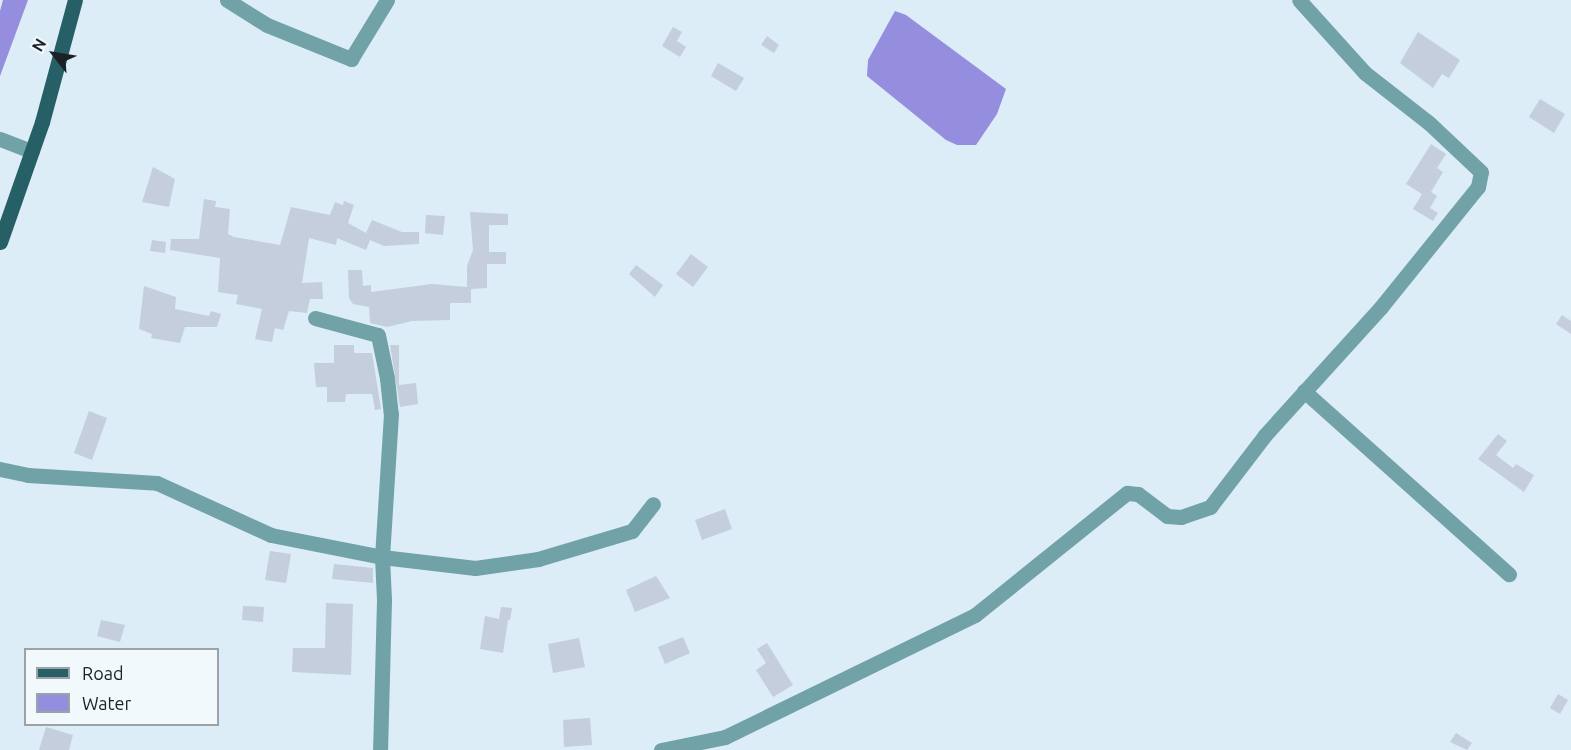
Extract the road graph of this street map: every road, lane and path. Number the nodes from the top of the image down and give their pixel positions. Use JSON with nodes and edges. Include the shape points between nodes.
{"nodes":[{"id":1,"x":75,"y":0,"type":"edge"},
{"id":2,"x":227,"y":0,"type":"edge"},
{"id":3,"x":387,"y":0,"type":"edge"},
{"id":4,"x":1299,"y":0,"type":"edge"},
{"id":5,"x":0,"y":139,"type":"edge"},
{"id":6,"x":32,"y":151,"type":"junction"},
{"id":7,"x":0,"y":242,"type":"edge"},
{"id":8,"x":315,"y":318,"type":"dead end"},
{"id":9,"x":1304,"y":391,"type":"junction"},
{"id":10,"x":0,"y":469,"type":"edge"},
{"id":11,"x":653,"y":504,"type":"dead end"},
{"id":12,"x":382,"y":557,"type":"junction"},
{"id":13,"x":1509,"y":574,"type":"dead end"},
{"id":14,"x":380,"y":750,"type":"edge"},
{"id":15,"x":661,"y":750,"type":"edge"}],
"edges":[{"from":1,"to":6,"type":"main road"},
{"from":2,"to":3,"type":"street","via":[[267,25],[351,59]]},
{"from":4,"to":9,"type":"street","via":[[1365,73],[1478,168],[1481,179],[1381,307]]},
{"from":5,"to":6,"type":"street"},
{"from":6,"to":7,"type":"main road"},
{"from":8,"to":12,"type":"street","via":[[372,332],[380,338],[391,414]]},
{"from":9,"to":13,"type":"street"},
{"from":9,"to":15,"type":"street","via":[[1210,507],[1181,517],[1167,516],[1138,494],[1127,493],[975,615],[725,737]]},
{"from":10,"to":12,"type":"street","via":[[28,475],[157,483],[271,535]]},
{"from":11,"to":12,"type":"street","via":[[632,531],[537,559],[475,568]]},
{"from":12,"to":14,"type":"street"}]}
